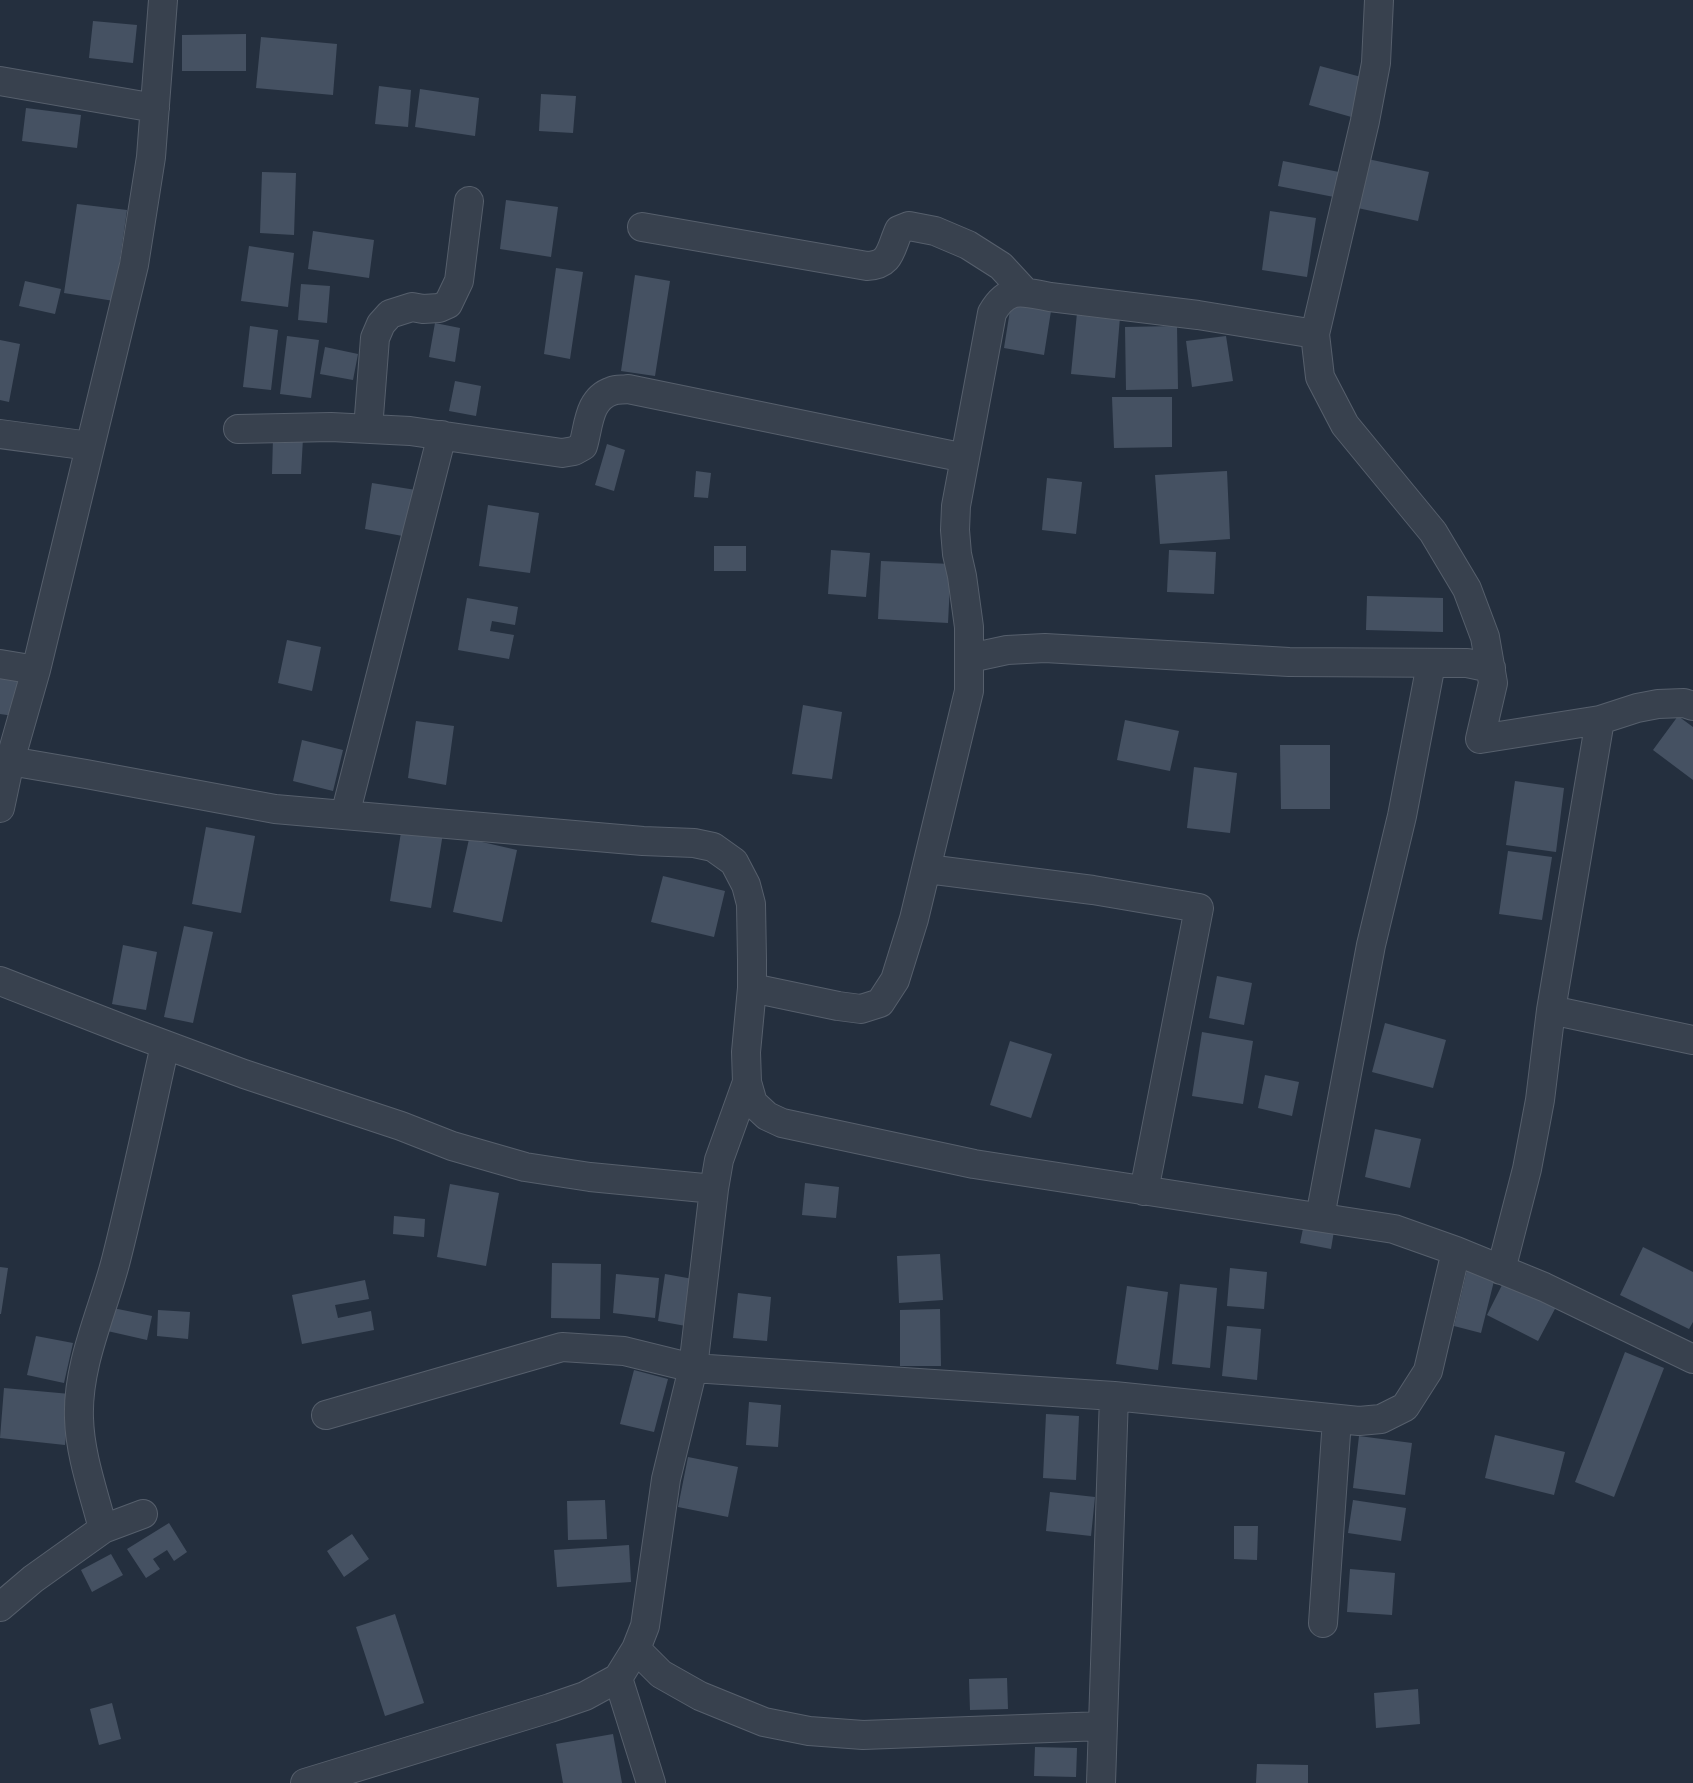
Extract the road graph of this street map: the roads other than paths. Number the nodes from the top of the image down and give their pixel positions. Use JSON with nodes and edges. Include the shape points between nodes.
{"nodes":[{"id":1,"x":163,"y":0,"type":"edge"},
{"id":2,"x":1379,"y":0,"type":"edge"},
{"id":3,"x":0,"y":81,"type":"edge"},
{"id":4,"x":155,"y":108,"type":"junction"},
{"id":5,"x":469,"y":200,"type":"dead end"},
{"id":6,"x":642,"y":227,"type":"dead end"},
{"id":7,"x":1026,"y":293,"type":"junction"},
{"id":8,"x":1315,"y":334,"type":"junction"},
{"id":9,"x":238,"y":429,"type":"dead end"},
{"id":10,"x":368,"y":429,"type":"junction"},
{"id":11,"x":0,"y":434,"type":"edge"},
{"id":12,"x":442,"y":435,"type":"junction"},
{"id":13,"x":90,"y":446,"type":"junction"},
{"id":14,"x":965,"y":458,"type":"junction"},
{"id":15,"x":970,"y":658,"type":"junction"},
{"id":16,"x":0,"y":664,"type":"edge"},
{"id":17,"x":1431,"y":664,"type":"junction"},
{"id":18,"x":1491,"y":668,"type":"junction"},
{"id":19,"x":36,"y":670,"type":"junction"},
{"id":20,"x":1693,"y":706,"type":"edge"},
{"id":21,"x":1600,"y":720,"type":"junction"},
{"id":22,"x":10,"y":761,"type":"junction"},
{"id":23,"x":0,"y":808,"type":"edge"},
{"id":24,"x":345,"y":816,"type":"junction"},
{"id":25,"x":927,"y":869,"type":"junction"},
{"id":26,"x":0,"y":981,"type":"edge"},
{"id":27,"x":752,"y":988,"type":"junction"},
{"id":28,"x":1551,"y":1010,"type":"junction"},
{"id":29,"x":1693,"y":1040,"type":"edge"},
{"id":30,"x":165,"y":1045,"type":"junction"},
{"id":31,"x":747,"y":1082,"type":"junction"},
{"id":32,"x":714,"y":1190,"type":"junction"},
{"id":33,"x":1144,"y":1191,"type":"junction"},
{"id":34,"x":1320,"y":1218,"type":"junction"},
{"id":35,"x":1456,"y":1251,"type":"junction"},
{"id":36,"x":1501,"y":1270,"type":"junction"},
{"id":37,"x":1693,"y":1359,"type":"edge"},
{"id":38,"x":693,"y":1368,"type":"junction"},
{"id":39,"x":1114,"y":1396,"type":"junction"},
{"id":40,"x":326,"y":1415,"type":"dead end"},
{"id":41,"x":1337,"y":1419,"type":"junction"},
{"id":42,"x":143,"y":1514,"type":"dead end"},
{"id":43,"x":103,"y":1529,"type":"junction"},
{"id":44,"x":0,"y":1607,"type":"edge"},
{"id":45,"x":1323,"y":1623,"type":"dead end"},
{"id":46,"x":636,"y":1649,"type":"junction"},
{"id":47,"x":618,"y":1678,"type":"junction"},
{"id":48,"x":1103,"y":1726,"type":"junction"},
{"id":49,"x":305,"y":1783,"type":"edge"},
{"id":50,"x":651,"y":1783,"type":"edge"},
{"id":51,"x":1101,"y":1783,"type":"edge"}],
"edges":[{"from":1,"to":4,"type":"street"},
{"from":2,"to":8,"type":"street","via":[[1374,73],[1365,120]]},
{"from":3,"to":4,"type":"street"},
{"from":4,"to":13,"type":"street","via":[[151,157],[134,265]]},
{"from":5,"to":10,"type":"street","via":[[459,281],[448,304],[423,310],[412,307],[390,314],[381,324],[375,338]]},
{"from":6,"to":7,"type":"street","via":[[878,266],[886,260],[899,230],[909,226],[935,231],[968,245],[1001,266]]},
{"from":7,"to":8,"type":"street"},
{"from":7,"to":14,"type":"street","via":[[1009,294],[992,312]]},
{"from":8,"to":18,"type":"street","via":[[1320,377],[1330,399],[1345,425],[1434,532],[1466,589],[1485,637]]},
{"from":9,"to":10,"type":"street"},
{"from":10,"to":12,"type":"street"},
{"from":11,"to":13,"type":"street"},
{"from":12,"to":14,"type":"street","via":[[562,453],[574,451],[583,446],[590,411],[598,399],[612,391],[628,390]]},
{"from":12,"to":24,"type":"street"},
{"from":13,"to":19,"type":"street"},
{"from":14,"to":15,"type":"street","via":[[954,530],[969,627]]},
{"from":15,"to":17,"type":"street","via":[[1007,650],[1045,648],[1289,662]]},
{"from":15,"to":25,"type":"street","via":[[969,691]]},
{"from":16,"to":19,"type":"street"},
{"from":17,"to":18,"type":"street","via":[[1467,663]]},
{"from":17,"to":34,"type":"street","via":[[1402,816],[1371,945]]},
{"from":18,"to":21,"type":"street","via":[[1493,683],[1480,739]]},
{"from":19,"to":22,"type":"street"},
{"from":20,"to":21,"type":"street","via":[[1658,704]]},
{"from":21,"to":28,"type":"street"},
{"from":22,"to":23,"type":"street"},
{"from":22,"to":24,"type":"street","via":[[275,809]]},
{"from":24,"to":27,"type":"street","via":[[713,847],[734,862],[746,885],[751,904]]},
{"from":25,"to":27,"type":"street","via":[[895,980],[880,1003],[862,1009]]},
{"from":25,"to":33,"type":"street","via":[[1093,890],[1199,908]]},
{"from":26,"to":30,"type":"street"},
{"from":27,"to":31,"type":"street","via":[[746,1052]]},
{"from":28,"to":29,"type":"street"},
{"from":28,"to":36,"type":"street","via":[[1540,1100],[1527,1169]]},
{"from":30,"to":32,"type":"street","via":[[452,1146],[525,1167]]},
{"from":30,"to":43,"type":"street","via":[[115,1262],[80,1388],[79,1419],[84,1456]]},
{"from":31,"to":32,"type":"street","via":[[719,1160]]},
{"from":31,"to":33,"type":"street","via":[[752,1103],[782,1123],[974,1164]]},
{"from":32,"to":38,"type":"street"},
{"from":33,"to":34,"type":"street"},
{"from":34,"to":35,"type":"street","via":[[1394,1229]]},
{"from":35,"to":36,"type":"street"},
{"from":35,"to":41,"type":"street","via":[[1428,1371],[1405,1407],[1381,1419]]},
{"from":36,"to":37,"type":"street","via":[[1544,1287]]},
{"from":38,"to":39,"type":"street"},
{"from":38,"to":40,"type":"street","via":[[624,1351],[562,1347]]},
{"from":38,"to":46,"type":"street","via":[[666,1479],[644,1626]]},
{"from":39,"to":41,"type":"street"},
{"from":39,"to":48,"type":"street"},
{"from":41,"to":45,"type":"street"},
{"from":42,"to":43,"type":"street"},
{"from":43,"to":44,"type":"street"},
{"from":46,"to":47,"type":"street"},
{"from":46,"to":48,"type":"street","via":[[661,1674],[700,1696],[764,1722],[809,1731],[863,1735]]},
{"from":47,"to":49,"type":"street","via":[[585,1696],[550,1708]]},
{"from":47,"to":50,"type":"street"},
{"from":48,"to":51,"type":"street"}]}
